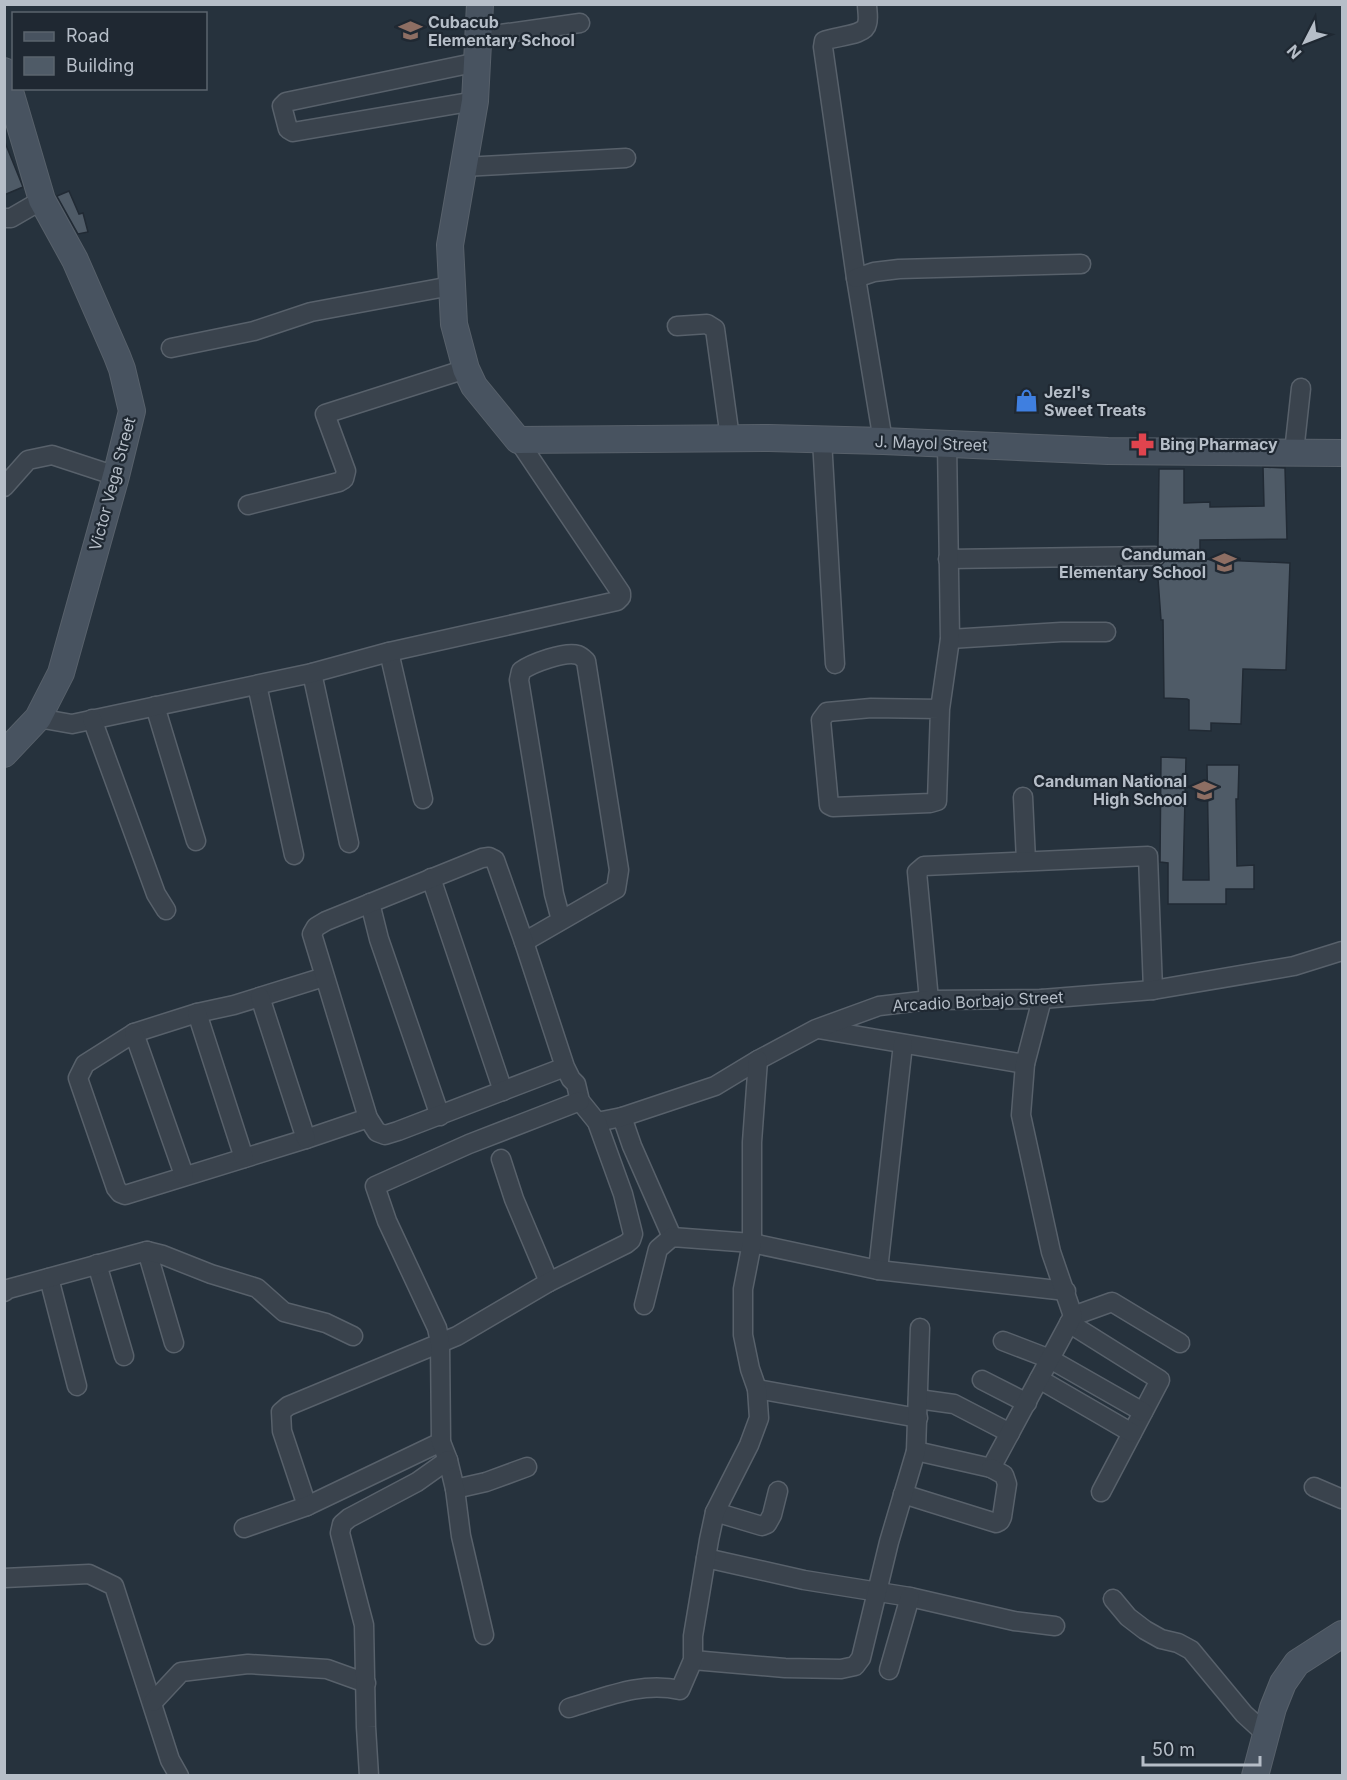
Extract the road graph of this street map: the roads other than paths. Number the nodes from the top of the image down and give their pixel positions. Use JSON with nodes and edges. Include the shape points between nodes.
{"nodes":[{"id":1,"x":480,"y":4,"type":"edge"},
{"id":2,"x":867,"y":4,"type":"edge"},
{"id":3,"x":580,"y":23,"type":"dead end"},
{"id":4,"x":479,"y":50,"type":"junction"},
{"id":5,"x":4,"y":71,"type":"edge"},
{"id":6,"x":476,"y":101,"type":"junction"},
{"id":7,"x":626,"y":158,"type":"dead end"},
{"id":8,"x":463,"y":167,"type":"junction"},
{"id":9,"x":42,"y":200,"type":"junction"},
{"id":10,"x":4,"y":219,"type":"edge"},
{"id":11,"x":1081,"y":264,"type":"dead end"},
{"id":12,"x":856,"y":279,"type":"junction"},
{"id":13,"x":451,"y":285,"type":"junction"},
{"id":14,"x":677,"y":327,"type":"dead end"},
{"id":15,"x":171,"y":348,"type":"dead end"},
{"id":16,"x":466,"y":369,"type":"junction"},
{"id":17,"x":1301,"y":388,"type":"dead end"},
{"id":18,"x":730,"y":438,"type":"junction"},
{"id":19,"x":518,"y":440,"type":"junction"},
{"id":20,"x":822,"y":440,"type":"junction"},
{"id":21,"x":883,"y":441,"type":"junction"},
{"id":22,"x":947,"y":443,"type":"junction"},
{"id":23,"x":1294,"y":452,"type":"junction"},
{"id":24,"x":1342,"y":453,"type":"edge"},
{"id":25,"x":116,"y":476,"type":"junction"},
{"id":26,"x":4,"y":486,"type":"edge"},
{"id":27,"x":248,"y":505,"type":"dead end"},
{"id":28,"x":1155,"y":556,"type":"dead end"},
{"id":29,"x":948,"y":559,"type":"junction"},
{"id":30,"x":1106,"y":632,"type":"dead end"},
{"id":31,"x":950,"y":639,"type":"junction"},
{"id":32,"x":389,"y":651,"type":"junction"},
{"id":33,"x":835,"y":664,"type":"dead end"},
{"id":34,"x":312,"y":673,"type":"junction"},
{"id":35,"x":257,"y":685,"type":"junction"},
{"id":36,"x":155,"y":706,"type":"junction"},
{"id":37,"x":940,"y":709,"type":"junction"},
{"id":38,"x":38,"y":718,"type":"junction"},
{"id":39,"x":92,"y":719,"type":"junction"},
{"id":40,"x":4,"y":754,"type":"edge"},
{"id":41,"x":1023,"y":796,"type":"dead end"},
{"id":42,"x":423,"y":799,"type":"dead end"},
{"id":43,"x":196,"y":841,"type":"dead end"},
{"id":44,"x":349,"y":843,"type":"dead end"},
{"id":45,"x":294,"y":855,"type":"dead end"},
{"id":46,"x":1026,"y":861,"type":"junction"},
{"id":47,"x":431,"y":878,"type":"junction"},
{"id":48,"x":370,"y":903,"type":"junction"},
{"id":49,"x":166,"y":910,"type":"dead end"},
{"id":50,"x":561,"y":920,"type":"junction"},
{"id":51,"x":524,"y":942,"type":"junction"},
{"id":52,"x":1342,"y":951,"type":"edge"},
{"id":53,"x":324,"y":977,"type":"junction"},
{"id":54,"x":1153,"y":990,"type":"junction"},
{"id":55,"x":260,"y":997,"type":"junction"},
{"id":56,"x":1042,"y":999,"type":"junction"},
{"id":57,"x":928,"y":1000,"type":"junction"},
{"id":58,"x":196,"y":1013,"type":"junction"},
{"id":59,"x":816,"y":1029,"type":"junction"},
{"id":60,"x":135,"y":1033,"type":"junction"},
{"id":61,"x":903,"y":1044,"type":"junction"},
{"id":62,"x":758,"y":1060,"type":"junction"},
{"id":63,"x":1025,"y":1064,"type":"junction"},
{"id":64,"x":573,"y":1085,"type":"junction"},
{"id":65,"x":503,"y":1091,"type":"junction"},
{"id":66,"x":440,"y":1116,"type":"junction"},
{"id":67,"x":622,"y":1117,"type":"junction"},
{"id":68,"x":368,"y":1118,"type":"junction"},
{"id":69,"x":597,"y":1122,"type":"junction"},
{"id":70,"x":306,"y":1139,"type":"junction"},
{"id":71,"x":244,"y":1158,"type":"junction"},
{"id":72,"x":501,"y":1160,"type":"dead end"},
{"id":73,"x":184,"y":1175,"type":"junction"},
{"id":74,"x":672,"y":1237,"type":"junction"},
{"id":75,"x":752,"y":1244,"type":"junction"},
{"id":76,"x":147,"y":1251,"type":"junction"},
{"id":77,"x":97,"y":1264,"type":"junction"},
{"id":78,"x":878,"y":1270,"type":"junction"},
{"id":79,"x":49,"y":1278,"type":"junction"},
{"id":80,"x":549,"y":1282,"type":"junction"},
{"id":81,"x":1065,"y":1291,"type":"junction"},
{"id":82,"x":4,"y":1292,"type":"edge"},
{"id":83,"x":644,"y":1305,"type":"dead end"},
{"id":84,"x":1071,"y":1320,"type":"junction"},
{"id":85,"x":920,"y":1328,"type":"dead end"},
{"id":86,"x":353,"y":1336,"type":"dead end"},
{"id":87,"x":1003,"y":1341,"type":"dead end"},
{"id":88,"x":440,"y":1342,"type":"junction"},
{"id":89,"x":174,"y":1343,"type":"dead end"},
{"id":90,"x":1180,"y":1343,"type":"dead end"},
{"id":91,"x":124,"y":1356,"type":"dead end"},
{"id":92,"x":1050,"y":1359,"type":"junction"},
{"id":93,"x":1040,"y":1379,"type":"junction"},
{"id":94,"x":982,"y":1380,"type":"dead end"},
{"id":95,"x":77,"y":1386,"type":"dead end"},
{"id":96,"x":757,"y":1389,"type":"junction"},
{"id":97,"x":918,"y":1399,"type":"junction"},
{"id":98,"x":1027,"y":1403,"type":"junction"},
{"id":99,"x":1143,"y":1412,"type":"junction"},
{"id":100,"x":918,"y":1418,"type":"junction"},
{"id":101,"x":1010,"y":1433,"type":"junction"},
{"id":102,"x":1132,"y":1433,"type":"junction"},
{"id":103,"x":441,"y":1442,"type":"junction"},
{"id":104,"x":916,"y":1451,"type":"junction"},
{"id":105,"x":448,"y":1460,"type":"junction"},
{"id":106,"x":527,"y":1467,"type":"dead end"},
{"id":107,"x":991,"y":1468,"type":"junction"},
{"id":108,"x":1314,"y":1487,"type":"dead end"},
{"id":109,"x":455,"y":1489,"type":"junction"},
{"id":110,"x":778,"y":1491,"type":"dead end"},
{"id":111,"x":1101,"y":1492,"type":"dead end"},
{"id":112,"x":903,"y":1494,"type":"junction"},
{"id":113,"x":1342,"y":1499,"type":"edge"},
{"id":114,"x":307,"y":1506,"type":"junction"},
{"id":115,"x":715,"y":1512,"type":"junction"},
{"id":116,"x":244,"y":1528,"type":"dead end"},
{"id":117,"x":706,"y":1558,"type":"junction"},
{"id":118,"x":4,"y":1578,"type":"edge"},
{"id":119,"x":877,"y":1592,"type":"junction"},
{"id":120,"x":910,"y":1598,"type":"junction"},
{"id":121,"x":1113,"y":1599,"type":"dead end"},
{"id":122,"x":1055,"y":1626,"type":"dead end"},
{"id":123,"x":1342,"y":1634,"type":"edge"},
{"id":124,"x":484,"y":1635,"type":"dead end"},
{"id":125,"x":693,"y":1660,"type":"junction"},
{"id":126,"x":889,"y":1670,"type":"dead end"},
{"id":127,"x":366,"y":1683,"type":"junction"},
{"id":128,"x":153,"y":1702,"type":"junction"},
{"id":129,"x":570,"y":1708,"type":"dead end"},
{"id":130,"x":1267,"y":1735,"type":"junction"},
{"id":131,"x":179,"y":1776,"type":"edge"},
{"id":132,"x":369,"y":1776,"type":"edge"},
{"id":133,"x":1255,"y":1776,"type":"edge"}],
"edges":[{"from":1,"to":4,"type":"street"},
{"from":2,"to":12,"type":"street","via":[[865,29],[824,41],[823,47]]},
{"from":3,"to":4,"type":"street"},
{"from":4,"to":6,"type":"street"},
{"from":4,"to":6,"type":"street","via":[[282,106],[288,129],[293,132]]},
{"from":5,"to":9,"type":"street","name":"Victor Vega Street"},
{"from":6,"to":8,"type":"street"},
{"from":7,"to":8,"type":"street"},
{"from":8,"to":13,"type":"street","via":[[450,245]]},
{"from":9,"to":10,"type":"street"},
{"from":9,"to":25,"type":"street","name":"Victor Vega Street","via":[[75,260],[123,369],[132,411]]},
{"from":11,"to":12,"type":"street","via":[[899,269]]},
{"from":12,"to":21,"type":"street"},
{"from":13,"to":15,"type":"street","via":[[311,312],[254,331]]},
{"from":13,"to":16,"type":"street","via":[[454,324]]},
{"from":14,"to":18,"type":"street","via":[[707,324],[715,329]]},
{"from":16,"to":19,"type":"street","via":[[482,397]]},
{"from":16,"to":27,"type":"street","via":[[326,414],[346,471],[344,479]]},
{"from":17,"to":23,"type":"street"},
{"from":18,"to":19,"type":"street","name":"J. Mayol Street"},
{"from":18,"to":20,"type":"street","name":"J. Mayol Street"},
{"from":19,"to":32,"type":"street","via":[[621,597],[617,602]]},
{"from":20,"to":21,"type":"street","name":"J. Mayol Street"},
{"from":20,"to":33,"type":"street"},
{"from":21,"to":22,"type":"street","name":"J. Mayol Street"},
{"from":22,"to":23,"type":"street","name":"J. Mayol Street","via":[[1108,451]]},
{"from":22,"to":29,"type":"street"},
{"from":23,"to":24,"type":"street","name":"J. Mayol Street"},
{"from":25,"to":26,"type":"street","via":[[52,455],[28,460]]},
{"from":25,"to":38,"type":"street","name":"Victor Vega Street","via":[[61,673]]},
{"from":28,"to":29,"type":"street"},
{"from":29,"to":31,"type":"street"},
{"from":30,"to":31,"type":"street"},
{"from":31,"to":37,"type":"street"},
{"from":32,"to":34,"type":"street"},
{"from":32,"to":42,"type":"street"},
{"from":34,"to":35,"type":"street"},
{"from":34,"to":44,"type":"street"},
{"from":35,"to":36,"type":"street"},
{"from":35,"to":45,"type":"street"},
{"from":36,"to":39,"type":"street"},
{"from":36,"to":43,"type":"street"},
{"from":37,"to":37,"type":"street","via":[[937,801],[829,805],[821,720],[827,712]]},
{"from":38,"to":39,"type":"street","via":[[72,724]]},
{"from":38,"to":40,"type":"street","name":"Victor Vega Street"},
{"from":39,"to":49,"type":"street","via":[[156,894]]},
{"from":41,"to":46,"type":"street"},
{"from":46,"to":54,"type":"street","via":[[1148,856]]},
{"from":46,"to":57,"type":"street","via":[[924,866],[917,872]]},
{"from":47,"to":48,"type":"street"},
{"from":47,"to":51,"type":"street","via":[[482,858],[495,860]]},
{"from":47,"to":65,"type":"street"},
{"from":48,"to":53,"type":"street","via":[[316,927],[312,934]]},
{"from":48,"to":66,"type":"street"},
{"from":50,"to":50,"type":"street","via":[[519,680],[521,670],[530,664],[568,654],[580,655],[586,661],[619,870],[616,889]]},
{"from":50,"to":51,"type":"street"},
{"from":51,"to":64,"type":"street"},
{"from":52,"to":54,"type":"street","name":"Arcadio Borbajo Street","via":[[1294,966]]},
{"from":53,"to":55,"type":"street"},
{"from":53,"to":68,"type":"street"},
{"from":54,"to":56,"type":"street","name":"Arcadio Borbajo Street"},
{"from":55,"to":58,"type":"street"},
{"from":55,"to":70,"type":"street"},
{"from":56,"to":57,"type":"street","name":"Arcadio Borbajo Street"},
{"from":56,"to":63,"type":"street"},
{"from":57,"to":59,"type":"street","name":"Arcadio Borbajo Street","via":[[879,1006]]},
{"from":58,"to":60,"type":"street"},
{"from":58,"to":71,"type":"street"},
{"from":59,"to":61,"type":"street"},
{"from":59,"to":62,"type":"street","name":"Arcadio Borbajo Street"},
{"from":60,"to":73,"type":"street"},
{"from":60,"to":73,"type":"street","via":[[81,1069],[78,1078],[97,1134],[120,1193],[154,1187]]},
{"from":61,"to":63,"type":"street"},
{"from":61,"to":78,"type":"street"},
{"from":62,"to":67,"type":"street","name":"Arcadio Borbajo Street","via":[[715,1086]]},
{"from":62,"to":75,"type":"street","via":[[752,1142]]},
{"from":63,"to":81,"type":"street","via":[[1021,1115],[1051,1252]]},
{"from":64,"to":65,"type":"street"},
{"from":64,"to":69,"type":"street"},
{"from":64,"to":88,"type":"street","via":[[469,1144],[375,1186]]},
{"from":65,"to":66,"type":"street"},
{"from":66,"to":68,"type":"street","via":[[385,1135],[377,1132]]},
{"from":67,"to":69,"type":"street","name":"Arcadio Borbajo Street"},
{"from":67,"to":74,"type":"street"},
{"from":68,"to":70,"type":"street"},
{"from":69,"to":80,"type":"street","via":[[633,1234],[626,1244]]},
{"from":70,"to":71,"type":"street"},
{"from":71,"to":73,"type":"street"},
{"from":72,"to":80,"type":"street"},
{"from":74,"to":75,"type":"street"},
{"from":74,"to":83,"type":"street","via":[[658,1249]]},
{"from":75,"to":78,"type":"street"},
{"from":75,"to":96,"type":"street","via":[[743,1289],[743,1335]]},
{"from":76,"to":77,"type":"street"},
{"from":76,"to":86,"type":"street","via":[[257,1288],[284,1312],[326,1323]]},
{"from":76,"to":89,"type":"street"},
{"from":77,"to":79,"type":"street"},
{"from":77,"to":91,"type":"street"},
{"from":78,"to":81,"type":"street"},
{"from":79,"to":82,"type":"street"},
{"from":79,"to":95,"type":"street"},
{"from":80,"to":88,"type":"street"},
{"from":81,"to":84,"type":"street"},
{"from":84,"to":90,"type":"street","via":[[1112,1302]]},
{"from":84,"to":92,"type":"street"},
{"from":84,"to":99,"type":"street","via":[[1160,1380]]},
{"from":85,"to":97,"type":"street"},
{"from":87,"to":92,"type":"street"},
{"from":88,"to":103,"type":"street"},
{"from":88,"to":114,"type":"street","via":[[281,1412],[282,1431]]},
{"from":92,"to":93,"type":"street"},
{"from":92,"to":99,"type":"street"},
{"from":93,"to":98,"type":"street"},
{"from":93,"to":102,"type":"street"},
{"from":94,"to":98,"type":"street"},
{"from":96,"to":100,"type":"street"},
{"from":96,"to":115,"type":"street","via":[[759,1418]]},
{"from":97,"to":100,"type":"street"},
{"from":97,"to":101,"type":"street","via":[[954,1404]]},
{"from":98,"to":101,"type":"street"},
{"from":99,"to":102,"type":"street"},
{"from":100,"to":104,"type":"street"},
{"from":101,"to":107,"type":"street"},
{"from":102,"to":111,"type":"street"},
{"from":103,"to":105,"type":"street"},
{"from":103,"to":114,"type":"street"},
{"from":104,"to":107,"type":"street"},
{"from":104,"to":112,"type":"street"},
{"from":105,"to":109,"type":"street"},
{"from":105,"to":127,"type":"street","via":[[342,1524],[340,1533],[364,1625]]},
{"from":106,"to":109,"type":"street"},
{"from":107,"to":112,"type":"street","via":[[1004,1475],[1007,1484],[1002,1517],[996,1523]]},
{"from":108,"to":113,"type":"street"},
{"from":109,"to":124,"type":"street","via":[[461,1536]]},
{"from":110,"to":115,"type":"street","via":[[772,1515],[762,1526]]},
{"from":112,"to":119,"type":"street"},
{"from":114,"to":116,"type":"street"},
{"from":115,"to":117,"type":"street"},
{"from":117,"to":119,"type":"street"},
{"from":117,"to":125,"type":"street","via":[[693,1636]]},
{"from":118,"to":128,"type":"street","via":[[89,1574],[114,1586]]},
{"from":119,"to":120,"type":"street"},
{"from":119,"to":125,"type":"street","via":[[861,1658],[851,1668],[785,1668]]},
{"from":120,"to":122,"type":"street"},
{"from":120,"to":126,"type":"street"},
{"from":121,"to":130,"type":"street","via":[[1145,1630],[1191,1650],[1244,1714]]},
{"from":123,"to":130,"type":"street","via":[[1297,1663],[1283,1683]]},
{"from":125,"to":129,"type":"street","via":[[680,1690],[643,1687]]},
{"from":127,"to":128,"type":"street","via":[[327,1669],[248,1664],[181,1672]]},
{"from":127,"to":132,"type":"street"},
{"from":128,"to":131,"type":"street","via":[[170,1760]]},
{"from":130,"to":133,"type":"street"}]}
